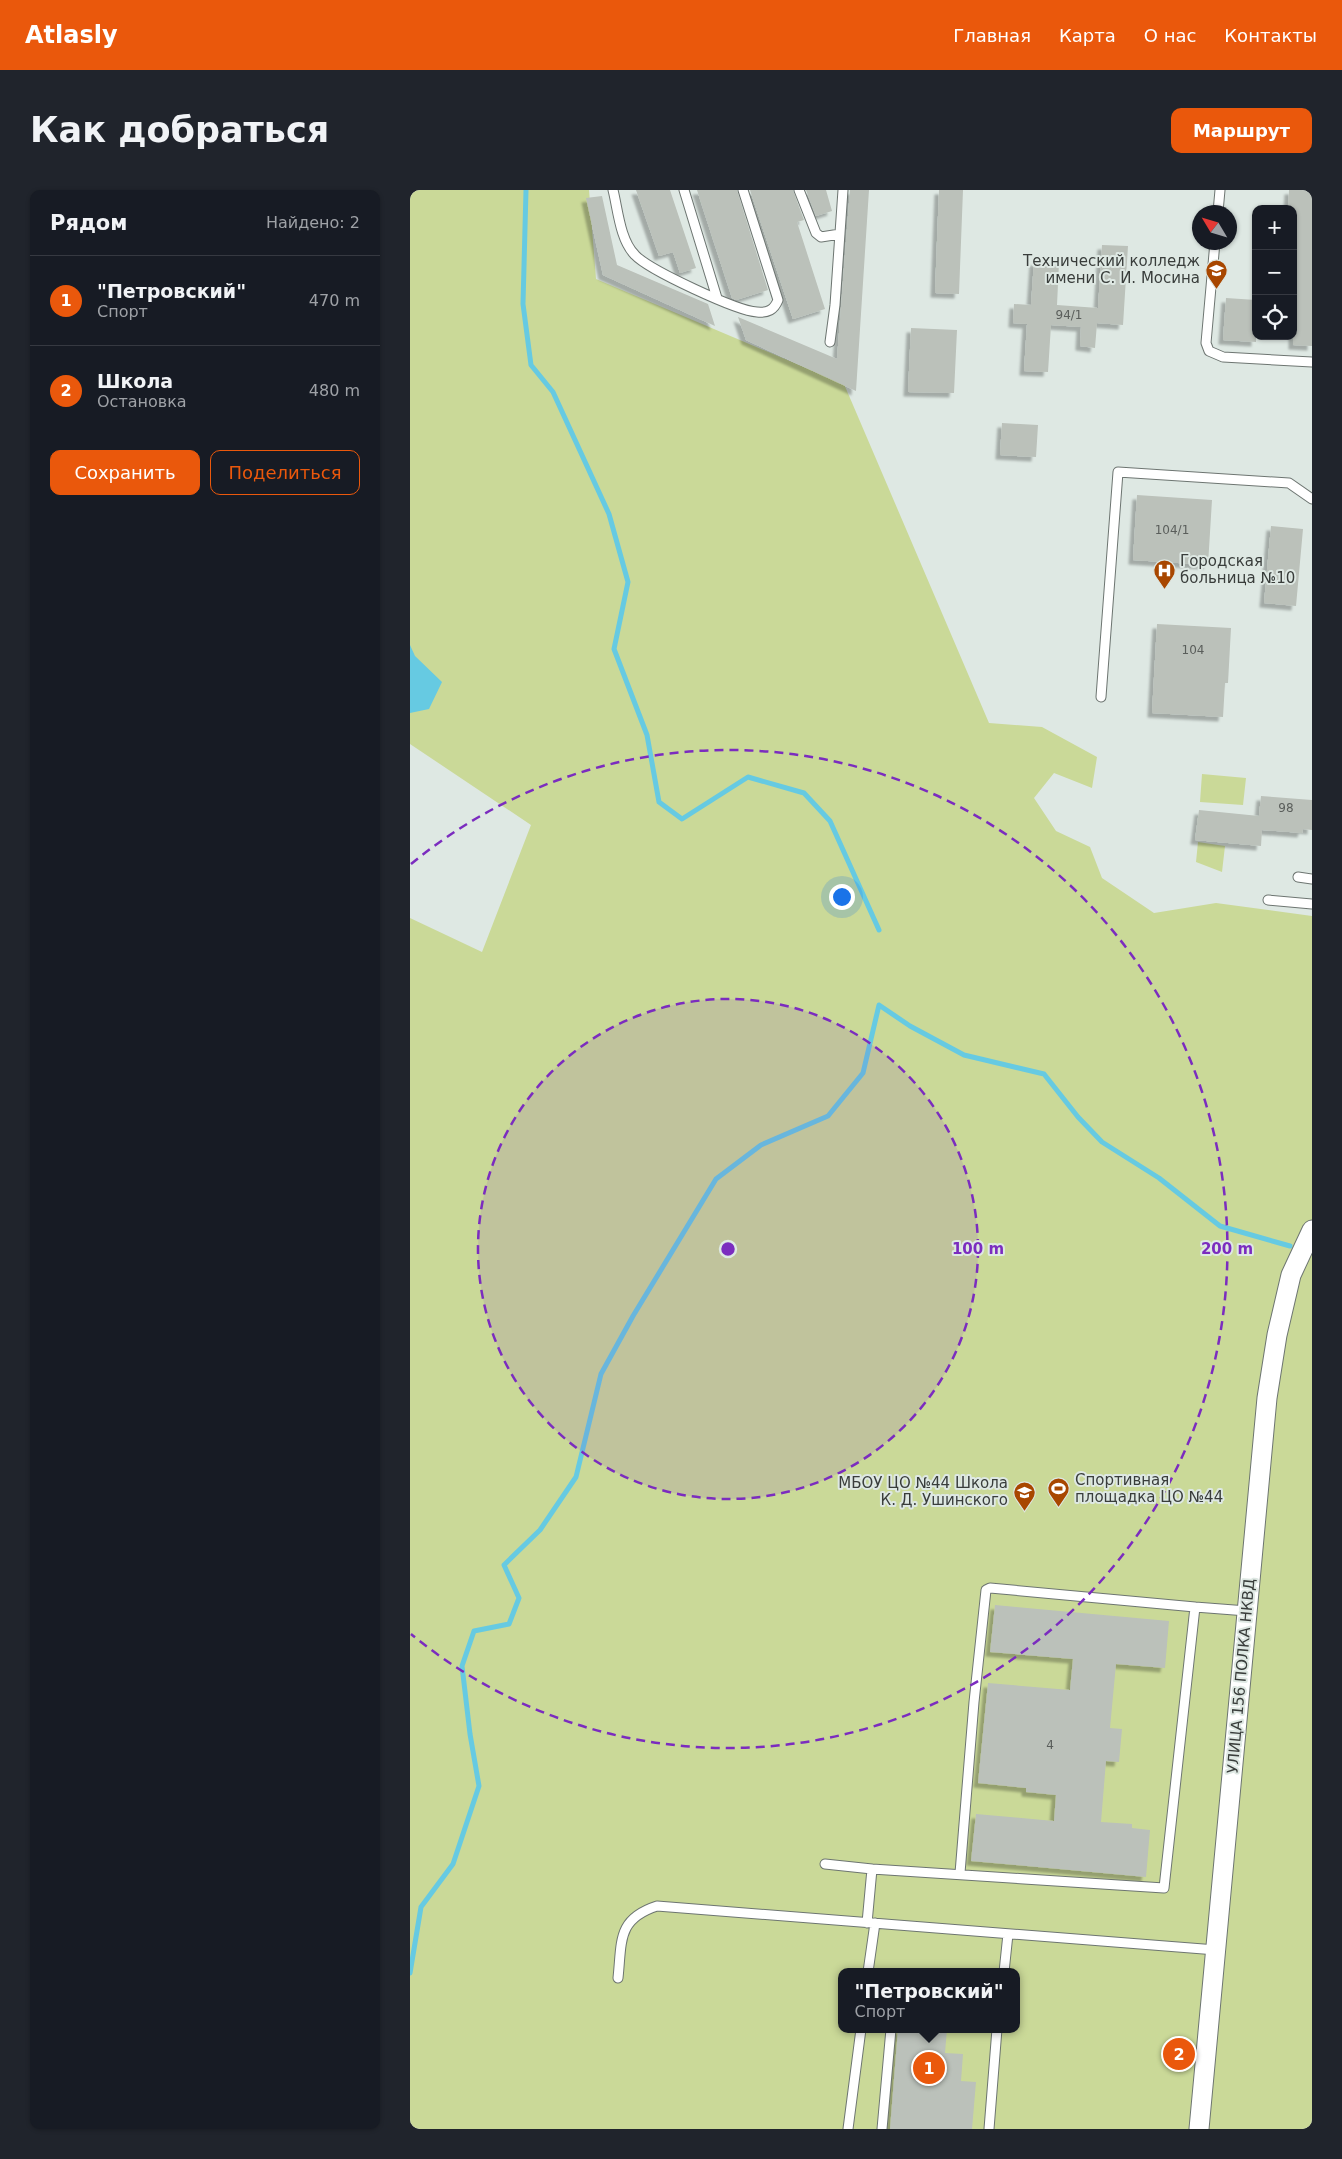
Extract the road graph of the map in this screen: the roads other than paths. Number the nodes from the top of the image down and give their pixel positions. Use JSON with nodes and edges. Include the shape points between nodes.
{"nodes":[{"id":1,"x":613,"y":190,"type":"edge"},
{"id":2,"x":684,"y":190,"type":"edge"},
{"id":3,"x":743,"y":190,"type":"edge"},
{"id":4,"x":799,"y":190,"type":"edge"},
{"id":5,"x":843,"y":190,"type":"edge"},
{"id":6,"x":1220,"y":190,"type":"edge"},
{"id":7,"x":1219,"y":205,"type":"edge"},
{"id":8,"x":840,"y":234,"type":"junction"},
{"id":9,"x":1214,"y":250,"type":"edge"},
{"id":10,"x":718,"y":298,"type":"junction"},
{"id":11,"x":830,"y":342,"type":"dead end"},
{"id":12,"x":1312,"y":362,"type":"edge"},
{"id":13,"x":1312,"y":499,"type":"edge"},
{"id":14,"x":1100,"y":697,"type":"dead end"},
{"id":15,"x":1298,"y":878,"type":"dead end"},
{"id":16,"x":1312,"y":879,"type":"edge"},
{"id":17,"x":1268,"y":900,"type":"dead end"},
{"id":18,"x":1312,"y":904,"type":"edge"},
{"id":19,"x":1312,"y":1230,"type":"edge"},
{"id":20,"x":1195,"y":1606,"type":"junction"},
{"id":21,"x":1247,"y":1611,"type":"junction"},
{"id":22,"x":825,"y":1864,"type":"dead end"},
{"id":23,"x":872,"y":1869,"type":"junction"},
{"id":24,"x":960,"y":1873,"type":"junction"},
{"id":25,"x":871,"y":1923,"type":"junction"},
{"id":26,"x":1008,"y":1934,"type":"junction"},
{"id":27,"x":1216,"y":1950,"type":"junction"},
{"id":28,"x":868,"y":1968,"type":"edge"},
{"id":29,"x":1004,"y":1968,"type":"edge"},
{"id":30,"x":618,"y":1978,"type":"dead end"},
{"id":31,"x":860,"y":2033,"type":"edge"},
{"id":32,"x":891,"y":2033,"type":"edge"},
{"id":33,"x":997,"y":2033,"type":"edge"},
{"id":34,"x":848,"y":2129,"type":"edge"},
{"id":35,"x":882,"y":2129,"type":"edge"},
{"id":36,"x":989,"y":2129,"type":"edge"},
{"id":37,"x":1199,"y":2129,"type":"edge"}],
"edges":[{"from":1,"to":10,"type":"lane","via":[[627,243],[636,257],[690,288]]},
{"from":2,"to":10,"type":"lane"},
{"from":3,"to":10,"type":"lane","via":[[778,300],[770,311],[757,312]]},
{"from":4,"to":8,"type":"lane","via":[[816,233],[821,237]]},
{"from":5,"to":8,"type":"lane"},
{"from":6,"to":7,"type":"lane"},
{"from":8,"to":11,"type":"lane"},
{"from":9,"to":12,"type":"lane","via":[[1206,343],[1209,351],[1223,357]]},
{"from":13,"to":14,"type":"lane","via":[[1290,483],[1118,472]]},
{"from":15,"to":16,"type":"lane"},
{"from":17,"to":18,"type":"lane"},
{"from":19,"to":21,"type":"street","name":"УЛИЦА 156 ПОЛКА НКВД","via":[[1292,1275],[1277,1335],[1267,1398]]},
{"from":20,"to":21,"type":"lane"},
{"from":20,"to":24,"type":"lane","via":[[1164,1888]]},
{"from":20,"to":24,"type":"lane","via":[[986,1590]]},
{"from":21,"to":27,"type":"street","name":"УЛИЦА 156 ПОЛКА НКВД"},
{"from":22,"to":23,"type":"lane"},
{"from":23,"to":24,"type":"lane"},
{"from":23,"to":25,"type":"lane"},
{"from":25,"to":26,"type":"lane"},
{"from":25,"to":28,"type":"lane"},
{"from":25,"to":30,"type":"lane","via":[[657,1906],[640,1911],[629,1922],[623,1934]]},
{"from":26,"to":27,"type":"lane"},
{"from":26,"to":29,"type":"lane"},
{"from":27,"to":37,"type":"street","name":"УЛИЦА 156 ПОЛКА НКВД"},
{"from":31,"to":34,"type":"lane"},
{"from":32,"to":35,"type":"lane"},
{"from":33,"to":36,"type":"lane"}]}
